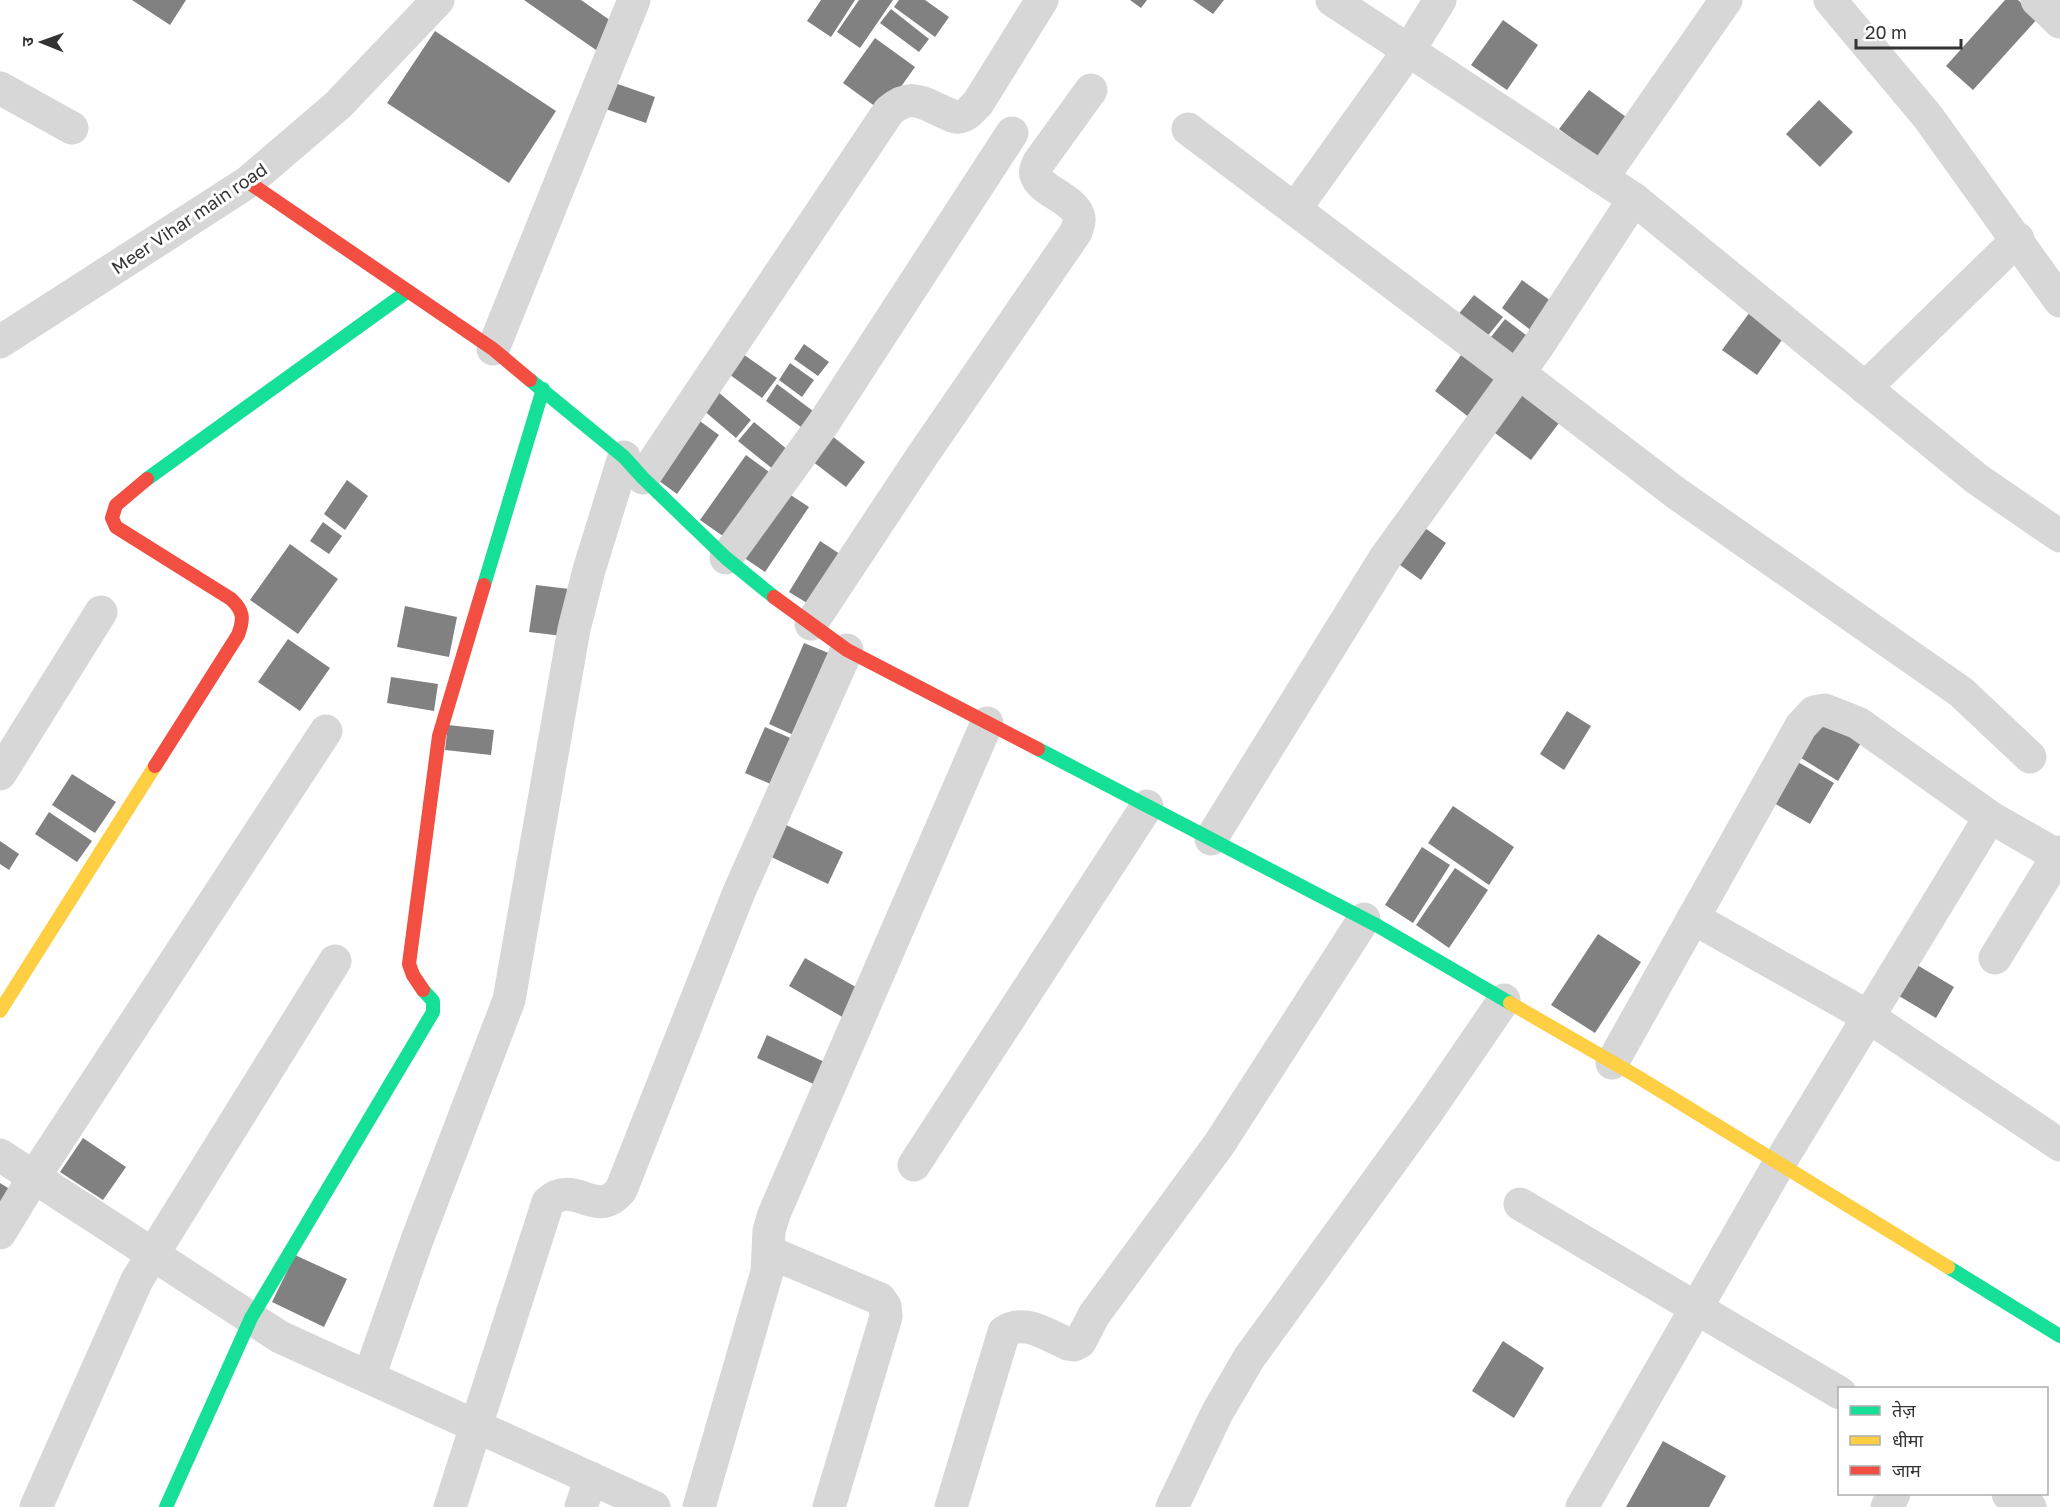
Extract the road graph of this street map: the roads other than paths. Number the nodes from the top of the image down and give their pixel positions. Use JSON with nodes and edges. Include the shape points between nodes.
{"nodes":[{"id":1,"x":438,"y":0,"type":"edge"},
{"id":2,"x":634,"y":0,"type":"edge"},
{"id":3,"x":1042,"y":0,"type":"edge"},
{"id":4,"x":1332,"y":0,"type":"edge"},
{"id":5,"x":1440,"y":0,"type":"edge"},
{"id":6,"x":1726,"y":0,"type":"edge"},
{"id":7,"x":2037,"y":0,"type":"edge"},
{"id":8,"x":1832,"y":1,"type":"edge"},
{"id":9,"x":2060,"y":22,"type":"edge"},
{"id":10,"x":1408,"y":50,"type":"junction"},
{"id":11,"x":0,"y":88,"type":"edge"},
{"id":12,"x":1091,"y":90,"type":"dead end"},
{"id":13,"x":72,"y":128,"type":"dead end"},
{"id":14,"x":1188,"y":129,"type":"dead end"},
{"id":15,"x":1012,"y":133,"type":"dead end"},
{"id":16,"x":1602,"y":177,"type":"junction"},
{"id":17,"x":248,"y":182,"type":"junction"},
{"id":18,"x":1634,"y":199,"type":"junction"},
{"id":19,"x":1295,"y":209,"type":"junction"},
{"id":20,"x":2018,"y":239,"type":"junction"},
{"id":21,"x":408,"y":291,"type":"junction"},
{"id":22,"x":2060,"y":301,"type":"edge"},
{"id":23,"x":0,"y":342,"type":"edge"},
{"id":24,"x":493,"y":349,"type":"junction"},
{"id":25,"x":1517,"y":375,"type":"junction"},
{"id":26,"x":1865,"y":387,"type":"junction"},
{"id":27,"x":543,"y":388,"type":"junction"},
{"id":28,"x":633,"y":468,"type":"junction"},
{"id":29,"x":2060,"y":536,"type":"edge"},
{"id":30,"x":726,"y":558,"type":"junction"},
{"id":31,"x":101,"y":612,"type":"dead end"},
{"id":32,"x":811,"y":624,"type":"junction"},
{"id":33,"x":847,"y":651,"type":"junction"},
{"id":34,"x":987,"y":723,"type":"junction"},
{"id":35,"x":326,"y":730,"type":"dead end"},
{"id":36,"x":2030,"y":757,"type":"dead end"},
{"id":37,"x":0,"y":774,"type":"edge"},
{"id":38,"x":1147,"y":806,"type":"junction"},
{"id":39,"x":1990,"y":818,"type":"junction"},
{"id":40,"x":1211,"y":839,"type":"junction"},
{"id":41,"x":2059,"y":855,"type":"edge"},
{"id":42,"x":1693,"y":918,"type":"junction"},
{"id":43,"x":1364,"y":919,"type":"junction"},
{"id":44,"x":1995,"y":958,"type":"dead end"},
{"id":45,"x":335,"y":961,"type":"dead end"},
{"id":46,"x":1504,"y":1000,"type":"junction"},
{"id":47,"x":0,"y":1011,"type":"edge"},
{"id":48,"x":1869,"y":1017,"type":"junction"},
{"id":49,"x":1612,"y":1063,"type":"junction"},
{"id":50,"x":2060,"y":1145,"type":"edge"},
{"id":51,"x":0,"y":1155,"type":"edge"},
{"id":52,"x":1779,"y":1164,"type":"junction"},
{"id":53,"x":914,"y":1166,"type":"dead end"},
{"id":54,"x":34,"y":1177,"type":"junction"},
{"id":55,"x":1520,"y":1204,"type":"dead end"},
{"id":56,"x":0,"y":1233,"type":"edge"},
{"id":57,"x":769,"y":1251,"type":"junction"},
{"id":58,"x":152,"y":1252,"type":"junction"},
{"id":59,"x":1696,"y":1307,"type":"junction"},
{"id":60,"x":251,"y":1318,"type":"junction"},
{"id":61,"x":2060,"y":1336,"type":"edge"},
{"id":62,"x":369,"y":1377,"type":"junction"},
{"id":63,"x":1838,"y":1392,"type":"edge"},
{"id":64,"x":476,"y":1426,"type":"junction"},
{"id":65,"x":586,"y":1493,"type":"edge"},
{"id":66,"x":2010,"y":1495,"type":"edge"},
{"id":67,"x":36,"y":1507,"type":"edge"},
{"id":68,"x":166,"y":1507,"type":"edge"},
{"id":69,"x":450,"y":1507,"type":"edge"},
{"id":70,"x":654,"y":1507,"type":"edge"},
{"id":71,"x":699,"y":1507,"type":"edge"},
{"id":72,"x":829,"y":1507,"type":"edge"},
{"id":73,"x":951,"y":1507,"type":"edge"},
{"id":74,"x":1172,"y":1507,"type":"edge"},
{"id":75,"x":1582,"y":1507,"type":"edge"},
{"id":76,"x":2030,"y":1507,"type":"edge"}],
"edges":[{"from":1,"to":17,"type":"street","name":"Meer Vihar main road","via":[[338,105]]},
{"from":2,"to":24,"type":"street"},
{"from":3,"to":28,"type":"street","via":[[969,112],[953,117],[909,99],[889,111]]},
{"from":4,"to":10,"type":"street"},
{"from":5,"to":10,"type":"street"},
{"from":6,"to":16,"type":"street"},
{"from":7,"to":9,"type":"street"},
{"from":8,"to":20,"type":"street","via":[[1928,117]]},
{"from":10,"to":16,"type":"street"},
{"from":10,"to":19,"type":"street"},
{"from":11,"to":13,"type":"street"},
{"from":12,"to":32,"type":"street","via":[[1035,171],[1041,183],[1076,211],[1080,220],[1076,232]]},
{"from":14,"to":19,"type":"street"},
{"from":15,"to":30,"type":"street","via":[[823,424]]},
{"from":16,"to":18,"type":"street"},
{"from":17,"to":21,"type":"street"},
{"from":17,"to":23,"type":"street","name":"Meer Vihar main road"},
{"from":18,"to":25,"type":"street"},
{"from":18,"to":26,"type":"street"},
{"from":19,"to":25,"type":"street"},
{"from":20,"to":22,"type":"street"},
{"from":20,"to":26,"type":"street"},
{"from":21,"to":24,"type":"street"},
{"from":21,"to":47,"type":"street","via":[[116,504],[112,518],[116,526],[231,599],[240,607],[244,620]]},
{"from":24,"to":27,"type":"street"},
{"from":25,"to":36,"type":"street","via":[[1676,493],[1961,692]]},
{"from":25,"to":40,"type":"street","via":[[1385,558]]},
{"from":26,"to":29,"type":"street","via":[[1977,479]]},
{"from":27,"to":28,"type":"street"},
{"from":27,"to":60,"type":"street","via":[[439,736],[409,964],[420,987],[433,1001],[433,1012]]},
{"from":28,"to":30,"type":"street"},
{"from":28,"to":62,"type":"street","via":[[589,570],[574,629],[509,1000]]},
{"from":30,"to":32,"type":"street"},
{"from":31,"to":37,"type":"street"},
{"from":32,"to":33,"type":"street"},
{"from":33,"to":34,"type":"street"},
{"from":33,"to":64,"type":"street","via":[[739,892],[621,1190],[606,1202],[566,1193],[548,1202]]},
{"from":34,"to":38,"type":"street"},
{"from":34,"to":57,"type":"street","via":[[774,1214]]},
{"from":35,"to":54,"type":"street"},
{"from":38,"to":40,"type":"street"},
{"from":38,"to":53,"type":"street"},
{"from":39,"to":41,"type":"street"},
{"from":39,"to":42,"type":"street","via":[[1858,723],[1825,710],[1814,712],[1801,726]]},
{"from":39,"to":48,"type":"street"},
{"from":40,"to":43,"type":"street"},
{"from":41,"to":44,"type":"street"},
{"from":42,"to":48,"type":"street"},
{"from":42,"to":49,"type":"street"},
{"from":43,"to":46,"type":"street"},
{"from":43,"to":73,"type":"street","via":[[1220,1143],[1094,1315],[1080,1342],[1074,1346],[1022,1325],[1004,1332]]},
{"from":45,"to":58,"type":"street"},
{"from":46,"to":49,"type":"street"},
{"from":46,"to":74,"type":"street","via":[[1249,1358],[1217,1413]]},
{"from":48,"to":50,"type":"street"},
{"from":48,"to":52,"type":"street"},
{"from":49,"to":52,"type":"street"},
{"from":51,"to":54,"type":"street"},
{"from":52,"to":59,"type":"street"},
{"from":52,"to":61,"type":"street"},
{"from":54,"to":56,"type":"street"},
{"from":54,"to":58,"type":"street"},
{"from":55,"to":59,"type":"street"},
{"from":57,"to":71,"type":"street","via":[[767,1272]]},
{"from":57,"to":72,"type":"street","via":[[880,1299],[885,1306],[886,1317]]},
{"from":58,"to":60,"type":"street"},
{"from":58,"to":67,"type":"street"},
{"from":59,"to":63,"type":"street"},
{"from":59,"to":75,"type":"street"},
{"from":60,"to":62,"type":"street","via":[[280,1337]]},
{"from":60,"to":68,"type":"street"},
{"from":62,"to":64,"type":"street"},
{"from":64,"to":65,"type":"street"},
{"from":64,"to":69,"type":"street"},
{"from":65,"to":70,"type":"street"},
{"from":66,"to":76,"type":"street"}]}
